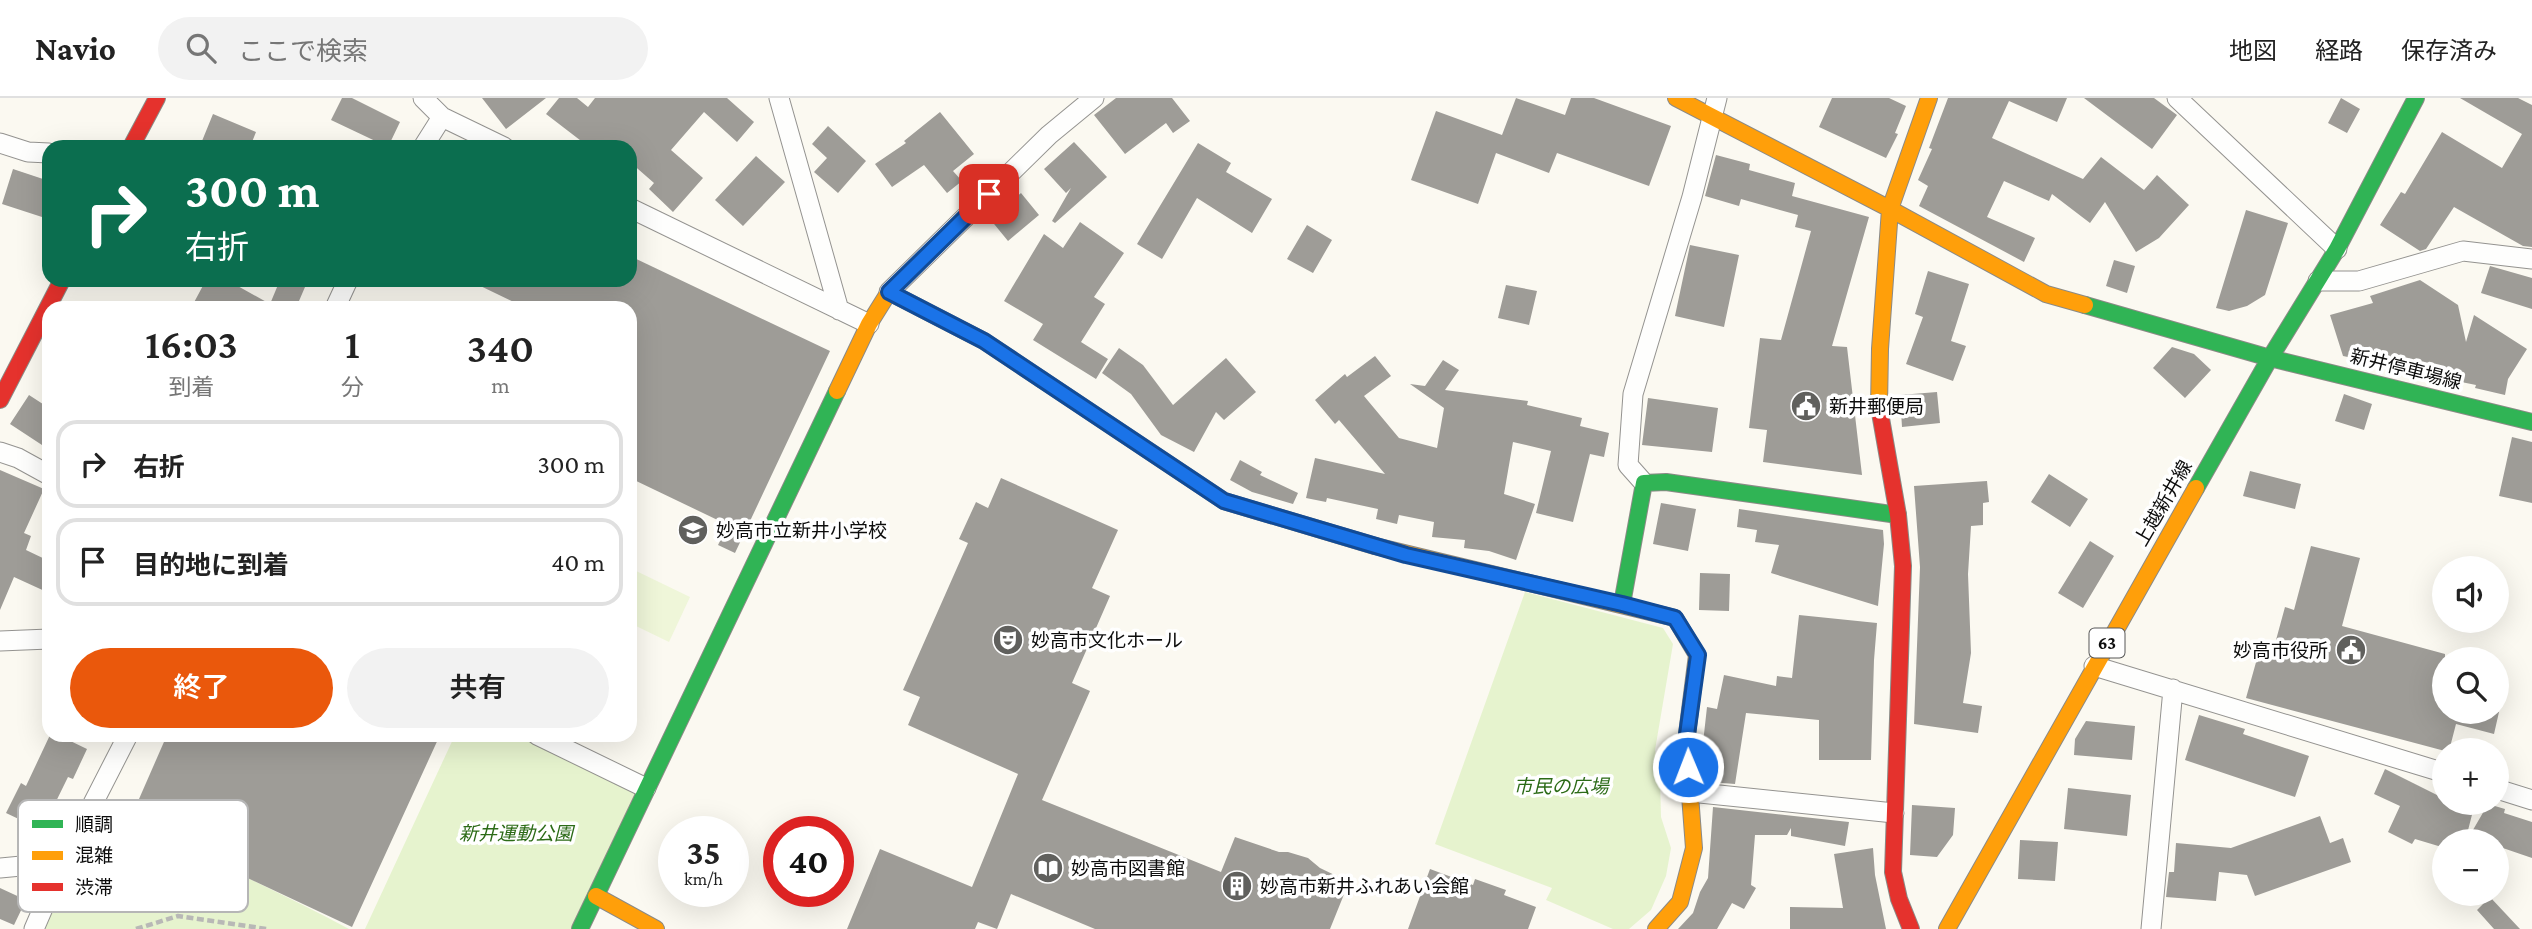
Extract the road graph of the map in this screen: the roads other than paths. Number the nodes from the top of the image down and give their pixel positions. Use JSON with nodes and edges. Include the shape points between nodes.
{"nodes":[{"id":1,"x":157,"y":98,"type":"edge"},
{"id":2,"x":423,"y":98,"type":"edge"},
{"id":3,"x":779,"y":98,"type":"edge"},
{"id":4,"x":1094,"y":98,"type":"edge"},
{"id":5,"x":1676,"y":98,"type":"edge"},
{"id":6,"x":1929,"y":98,"type":"edge"},
{"id":7,"x":2176,"y":98,"type":"edge"},
{"id":8,"x":2416,"y":98,"type":"edge"},
{"id":9,"x":1714,"y":107,"type":"edge"},
{"id":10,"x":442,"y":117,"type":"junction"},
{"id":11,"x":135,"y":140,"type":"edge"},
{"id":12,"x":428,"y":140,"type":"edge"},
{"id":13,"x":490,"y":140,"type":"edge"},
{"id":14,"x":0,"y":143,"type":"edge"},
{"id":15,"x":42,"y":153,"type":"edge"},
{"id":16,"x":1890,"y":209,"type":"junction"},
{"id":17,"x":637,"y":211,"type":"edge"},
{"id":18,"x":2337,"y":249,"type":"junction"},
{"id":19,"x":2532,"y":260,"type":"edge"},
{"id":20,"x":2318,"y":281,"type":"junction"},
{"id":21,"x":889,"y":292,"type":"junction"},
{"id":22,"x":839,"y":310,"type":"junction"},
{"id":23,"x":42,"y":319,"type":"edge"},
{"id":24,"x":869,"y":324,"type":"junction"},
{"id":25,"x":2270,"y":358,"type":"junction"},
{"id":26,"x":0,"y":400,"type":"edge"},
{"id":27,"x":2532,"y":422,"type":"edge"},
{"id":28,"x":0,"y":452,"type":"edge"},
{"id":29,"x":42,"y":471,"type":"edge"},
{"id":30,"x":1644,"y":483,"type":"junction"},
{"id":31,"x":1898,"y":515,"type":"junction"},
{"id":32,"x":1622,"y":604,"type":"junction"},
{"id":33,"x":42,"y":639,"type":"edge"},
{"id":34,"x":0,"y":641,"type":"edge"},
{"id":35,"x":2094,"y":666,"type":"junction"},
{"id":36,"x":2173,"y":689,"type":"junction"},
{"id":37,"x":124,"y":742,"type":"edge"},
{"id":38,"x":551,"y":742,"type":"edge"},
{"id":39,"x":2432,"y":769,"type":"edge"},
{"id":40,"x":646,"y":788,"type":"junction"},
{"id":41,"x":1689,"y":792,"type":"junction"},
{"id":42,"x":2509,"y":793,"type":"edge"},
{"id":43,"x":95,"y":800,"type":"edge"},
{"id":44,"x":2532,"y":800,"type":"edge"},
{"id":45,"x":1894,"y":813,"type":"junction"},
{"id":46,"x":18,"y":866,"type":"edge"},
{"id":47,"x":0,"y":868,"type":"edge"},
{"id":48,"x":596,"y":897,"type":"junction"},
{"id":49,"x":41,"y":912,"type":"edge"},
{"id":50,"x":34,"y":929,"type":"edge"},
{"id":51,"x":580,"y":929,"type":"edge"},
{"id":52,"x":656,"y":929,"type":"edge"},
{"id":53,"x":1656,"y":929,"type":"edge"},
{"id":54,"x":1911,"y":929,"type":"edge"},
{"id":55,"x":1947,"y":929,"type":"edge"},
{"id":56,"x":2151,"y":929,"type":"edge"}],
"edges":[{"from":1,"to":11,"type":"street"},
{"from":2,"to":10,"type":"street"},
{"from":3,"to":22,"type":"street"},
{"from":4,"to":21,"type":"street","via":[[1049,135]]},
{"from":5,"to":9,"type":"street","name":"新井停車場線"},
{"from":6,"to":16,"type":"street"},
{"from":7,"to":18,"type":"street"},
{"from":8,"to":18,"type":"street","name":"上越新井線","number":"63"},
{"from":9,"to":16,"type":"street","name":"新井停車場線"},
{"from":9,"to":30,"type":"street","via":[[1633,394],[1629,465]]},
{"from":10,"to":12,"type":"street"},
{"from":10,"to":13,"type":"street"},
{"from":14,"to":15,"type":"street"},
{"from":16,"to":25,"type":"street","name":"新井停車場線","via":[[2046,295]]},
{"from":16,"to":31,"type":"street","via":[[1878,402]]},
{"from":17,"to":22,"type":"street"},
{"from":18,"to":20,"type":"street","name":"上越新井線","number":"63"},
{"from":19,"to":20,"type":"street","via":[[2463,251],[2359,281]]},
{"from":20,"to":25,"type":"street","name":"上越新井線","number":"63"},
{"from":21,"to":24,"type":"street"},
{"from":21,"to":32,"type":"street","via":[[984,341],[1224,501],[1406,555]]},
{"from":22,"to":24,"type":"street"},
{"from":23,"to":26,"type":"street"},
{"from":24,"to":40,"type":"street"},
{"from":25,"to":27,"type":"street","name":"新井停車場線"},
{"from":25,"to":35,"type":"street","name":"上越新井線","number":"63"},
{"from":28,"to":29,"type":"street"},
{"from":30,"to":31,"type":"street","via":[[1666,482]]},
{"from":30,"to":32,"type":"street"},
{"from":31,"to":45,"type":"street","via":[[1903,566]]},
{"from":32,"to":41,"type":"street","via":[[1675,618],[1698,655],[1686,742]]},
{"from":33,"to":34,"type":"street"},
{"from":35,"to":36,"type":"street"},
{"from":35,"to":55,"type":"street","name":"上越新井線","number":"63"},
{"from":36,"to":39,"type":"street"},
{"from":36,"to":56,"type":"street"},
{"from":37,"to":43,"type":"street"},
{"from":38,"to":40,"type":"street"},
{"from":40,"to":48,"type":"street"},
{"from":41,"to":45,"type":"street"},
{"from":41,"to":53,"type":"street","via":[[1694,848],[1689,873],[1679,902]]},
{"from":42,"to":44,"type":"street"},
{"from":45,"to":54,"type":"street","via":[[1893,872]]},
{"from":46,"to":47,"type":"street"},
{"from":48,"to":51,"type":"street"},
{"from":48,"to":52,"type":"street"},
{"from":49,"to":50,"type":"street"}]}
